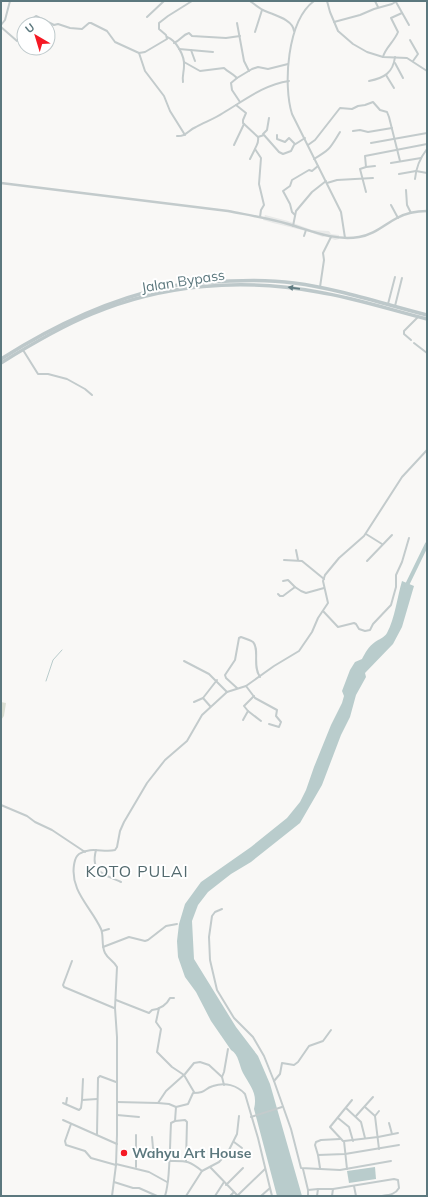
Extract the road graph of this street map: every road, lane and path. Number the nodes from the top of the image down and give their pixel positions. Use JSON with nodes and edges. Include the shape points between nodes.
{"nodes":[{"id":1,"x":10,"y":1,"type":"edge"},
{"id":2,"x":164,"y":1,"type":"edge"},
{"id":3,"x":192,"y":1,"type":"edge"},
{"id":4,"x":250,"y":1,"type":"edge"},
{"id":5,"x":314,"y":1,"type":"edge"},
{"id":6,"x":327,"y":1,"type":"edge"},
{"id":7,"x":375,"y":1,"type":"edge"},
{"id":8,"x":397,"y":1,"type":"edge"},
{"id":9,"x":378,"y":7,"type":"junction"},
{"id":10,"x":262,"y":10,"type":"junction"},
{"id":11,"x":402,"y":13,"type":"junction"},
{"id":12,"x":147,"y":17,"type":"dead end"},
{"id":13,"x":334,"y":22,"type":"junction"},
{"id":14,"x":237,"y":23,"type":"dead end"},
{"id":15,"x":56,"y":24,"type":"edge"},
{"id":16,"x":409,"y":25,"type":"dead end"},
{"id":17,"x":1,"y":26,"type":"edge"},
{"id":18,"x":255,"y":32,"type":"dead end"},
{"id":19,"x":294,"y":32,"type":"junction"},
{"id":20,"x":240,"y":36,"type":"junction"},
{"id":21,"x":167,"y":37,"type":"junction"},
{"id":22,"x":16,"y":39,"type":"edge"},
{"id":23,"x":410,"y":40,"type":"dead end"},
{"id":24,"x":174,"y":43,"type":"junction"},
{"id":25,"x":179,"y":49,"type":"junction"},
{"id":26,"x":191,"y":50,"type":"junction"},
{"id":27,"x":213,"y":52,"type":"dead end"},
{"id":28,"x":139,"y":53,"type":"junction"},
{"id":29,"x":383,"y":57,"type":"junction"},
{"id":30,"x":395,"y":57,"type":"junction"},
{"id":31,"x":195,"y":61,"type":"dead end"},
{"id":32,"x":413,"y":61,"type":"junction"},
{"id":33,"x":184,"y":62,"type":"junction"},
{"id":34,"x":394,"y":62,"type":"junction"},
{"id":35,"x":288,"y":64,"type":"junction"},
{"id":36,"x":249,"y":71,"type":"junction"},
{"id":37,"x":427,"y":71,"type":"edge"},
{"id":38,"x":386,"y":75,"type":"junction"},
{"id":39,"x":237,"y":78,"type":"junction"},
{"id":40,"x":403,"y":78,"type":"dead end"},
{"id":41,"x":289,"y":81,"type":"junction"},
{"id":42,"x":369,"y":81,"type":"dead end"},
{"id":43,"x":183,"y":82,"type":"dead end"},
{"id":44,"x":394,"y":88,"type":"dead end"},
{"id":45,"x":240,"y":102,"type":"junction"},
{"id":46,"x":236,"y":105,"type":"junction"},
{"id":47,"x":269,"y":118,"type":"dead end"},
{"id":48,"x":244,"y":124,"type":"junction"},
{"id":49,"x":392,"y":128,"type":"junction"},
{"id":50,"x":340,"y":132,"type":"dead end"},
{"id":51,"x":353,"y":132,"type":"dead end"},
{"id":52,"x":427,"y":133,"type":"edge"},
{"id":53,"x":263,"y":134,"type":"junction"},
{"id":54,"x":185,"y":135,"type":"junction"},
{"id":55,"x":277,"y":135,"type":"dead end"},
{"id":56,"x":177,"y":136,"type":"dead end"},
{"id":57,"x":258,"y":137,"type":"junction"},
{"id":58,"x":305,"y":138,"type":"junction"},
{"id":59,"x":395,"y":139,"type":"junction"},
{"id":60,"x":371,"y":143,"type":"dead end"},
{"id":61,"x":295,"y":144,"type":"junction"},
{"id":62,"x":427,"y":144,"type":"edge"},
{"id":63,"x":234,"y":145,"type":"dead end"},
{"id":64,"x":308,"y":146,"type":"junction"},
{"id":65,"x":255,"y":149,"type":"junction"},
{"id":66,"x":427,"y":149,"type":"edge"},
{"id":67,"x":397,"y":150,"type":"junction"},
{"id":68,"x":421,"y":158,"type":"junction"},
{"id":69,"x":250,"y":159,"type":"dead end"},
{"id":70,"x":314,"y":159,"type":"junction"},
{"id":71,"x":400,"y":161,"type":"junction"},
{"id":72,"x":391,"y":163,"type":"dead end"},
{"id":73,"x":318,"y":166,"type":"junction"},
{"id":74,"x":375,"y":166,"type":"dead end"},
{"id":75,"x":366,"y":167,"type":"junction"},
{"id":76,"x":416,"y":171,"type":"junction"},
{"id":77,"x":427,"y":173,"type":"edge"},
{"id":78,"x":399,"y":174,"type":"dead end"},
{"id":79,"x":362,"y":178,"type":"junction"},
{"id":80,"x":373,"y":178,"type":"dead end"},
{"id":81,"x":415,"y":179,"type":"dead end"},
{"id":82,"x":1,"y":182,"type":"edge"},
{"id":83,"x":326,"y":182,"type":"junction"},
{"id":84,"x":406,"y":190,"type":"dead end"},
{"id":85,"x":366,"y":192,"type":"dead end"},
{"id":86,"x":391,"y":205,"type":"dead end"},
{"id":87,"x":427,"y":211,"type":"edge"},
{"id":88,"x":411,"y":213,"type":"junction"},
{"id":89,"x":295,"y":215,"type":"junction"},
{"id":90,"x":260,"y":217,"type":"junction"},
{"id":91,"x":398,"y":218,"type":"junction"},
{"id":92,"x":293,"y":226,"type":"junction"},
{"id":93,"x":306,"y":230,"type":"junction"},
{"id":94,"x":304,"y":236,"type":"dead end"},
{"id":95,"x":331,"y":237,"type":"junction"},
{"id":96,"x":346,"y":238,"type":"junction"},
{"id":97,"x":395,"y":277,"type":"dead end"},
{"id":98,"x":402,"y":278,"type":"dead end"},
{"id":99,"x":320,"y":287,"type":"junction"},
{"id":100,"x":354,"y":297,"type":"junction"},
{"id":101,"x":388,"y":304,"type":"junction"},
{"id":102,"x":395,"y":306,"type":"junction"},
{"id":103,"x":427,"y":315,"type":"edge"},
{"id":104,"x":418,"y":317,"type":"junction"},
{"id":105,"x":427,"y":320,"type":"edge"},
{"id":106,"x":411,"y":340,"type":"dead end"},
{"id":107,"x":414,"y":343,"type":"dead end"},
{"id":108,"x":22,"y":350,"type":"junction"},
{"id":109,"x":427,"y":353,"type":"edge"},
{"id":110,"x":1,"y":359,"type":"edge"},
{"id":111,"x":1,"y":363,"type":"edge"},
{"id":112,"x":92,"y":395,"type":"dead end"},
{"id":113,"x":427,"y":450,"type":"edge"},
{"id":114,"x":366,"y":534,"type":"junction"},
{"id":115,"x":392,"y":535,"type":"dead end"},
{"id":116,"x":409,"y":538,"type":"dead end"},
{"id":117,"x":382,"y":544,"type":"junction"},
{"id":118,"x":296,"y":550,"type":"dead end"},
{"id":119,"x":284,"y":560,"type":"dead end"},
{"id":120,"x":298,"y":560,"type":"junction"},
{"id":121,"x":367,"y":561,"type":"dead end"},
{"id":122,"x":324,"y":579,"type":"junction"},
{"id":123,"x":282,"y":581,"type":"dead end"},
{"id":124,"x":295,"y":587,"type":"junction"},
{"id":125,"x":324,"y":588,"type":"junction"},
{"id":126,"x":278,"y":594,"type":"dead end"},
{"id":127,"x":323,"y":611,"type":"junction"},
{"id":128,"x":184,"y":661,"type":"dead end"},
{"id":129,"x":260,"y":677,"type":"junction"},
{"id":130,"x":217,"y":680,"type":"junction"},
{"id":131,"x":246,"y":686,"type":"junction"},
{"id":132,"x":236,"y":688,"type":"junction"},
{"id":133,"x":227,"y":692,"type":"junction"},
{"id":134,"x":254,"y":696,"type":"junction"},
{"id":135,"x":203,"y":698,"type":"junction"},
{"id":136,"x":194,"y":702,"type":"dead end"},
{"id":137,"x":210,"y":706,"type":"junction"},
{"id":138,"x":248,"y":711,"type":"junction"},
{"id":139,"x":243,"y":720,"type":"dead end"},
{"id":140,"x":261,"y":721,"type":"dead end"},
{"id":141,"x":269,"y":724,"type":"dead end"},
{"id":142,"x":1,"y":805,"type":"edge"},
{"id":143,"x":96,"y":850,"type":"junction"},
{"id":144,"x":84,"y":852,"type":"junction"},
{"id":145,"x":121,"y":882,"type":"dead end"},
{"id":146,"x":222,"y":909,"type":"dead end"},
{"id":147,"x":178,"y":924,"type":"dead end"},
{"id":148,"x":108,"y":929,"type":"dead end"},
{"id":149,"x":102,"y":931,"type":"junction"},
{"id":150,"x":103,"y":947,"type":"junction"},
{"id":151,"x":72,"y":961,"type":"dead end"},
{"id":152,"x":174,"y":998,"type":"dead end"},
{"id":153,"x":116,"y":1000,"type":"junction"},
{"id":154,"x":115,"y":1008,"type":"junction"},
{"id":155,"x":159,"y":1008,"type":"junction"},
{"id":156,"x":331,"y":1030,"type":"dead end"},
{"id":157,"x":228,"y":1049,"type":"dead end"},
{"id":158,"x":184,"y":1075,"type":"junction"},
{"id":159,"x":222,"y":1077,"type":"junction"},
{"id":160,"x":83,"y":1079,"type":"dead end"},
{"id":161,"x":274,"y":1081,"type":"junction"},
{"id":162,"x":116,"y":1082,"type":"junction"},
{"id":163,"x":224,"y":1084,"type":"junction"},
{"id":164,"x":195,"y":1093,"type":"junction"},
{"id":165,"x":373,"y":1097,"type":"dead end"},
{"id":166,"x":67,"y":1098,"type":"dead end"},
{"id":167,"x":97,"y":1099,"type":"junction"},
{"id":168,"x":82,"y":1100,"type":"junction"},
{"id":169,"x":352,"y":1100,"type":"dead end"},
{"id":170,"x":117,"y":1102,"type":"junction"},
{"id":171,"x":158,"y":1103,"type":"junction"},
{"id":172,"x":176,"y":1107,"type":"junction"},
{"id":173,"x":282,"y":1108,"type":"junction"},
{"id":174,"x":346,"y":1108,"type":"junction"},
{"id":175,"x":365,"y":1108,"type":"junction"},
{"id":176,"x":379,"y":1111,"type":"dead end"},
{"id":177,"x":117,"y":1115,"type":"junction"},
{"id":178,"x":239,"y":1116,"type":"dead end"},
{"id":179,"x":356,"y":1116,"type":"junction"},
{"id":180,"x":375,"y":1116,"type":"junction"},
{"id":181,"x":139,"y":1117,"type":"dead end"},
{"id":182,"x":252,"y":1117,"type":"junction"},
{"id":183,"x":338,"y":1117,"type":"junction"},
{"id":184,"x":63,"y":1120,"type":"dead end"},
{"id":185,"x":175,"y":1121,"type":"junction"},
{"id":186,"x":389,"y":1123,"type":"dead end"},
{"id":187,"x":71,"y":1124,"type":"junction"},
{"id":188,"x":398,"y":1132,"type":"dead end"},
{"id":189,"x":97,"y":1134,"type":"junction"},
{"id":190,"x":392,"y":1134,"type":"junction"},
{"id":191,"x":136,"y":1135,"type":"dead end"},
{"id":192,"x":152,"y":1137,"type":"dead end"},
{"id":193,"x":378,"y":1137,"type":"junction"},
{"id":194,"x":365,"y":1138,"type":"junction"},
{"id":195,"x":341,"y":1139,"type":"junction"},
{"id":196,"x":344,"y":1141,"type":"junction"},
{"id":197,"x":353,"y":1141,"type":"junction"},
{"id":198,"x":234,"y":1142,"type":"junction"},
{"id":199,"x":117,"y":1144,"type":"junction"},
{"id":200,"x":399,"y":1145,"type":"dead end"},
{"id":201,"x":242,"y":1148,"type":"dead end"},
{"id":202,"x":379,"y":1149,"type":"junction"},
{"id":203,"x":170,"y":1153,"type":"junction"},
{"id":204,"x":345,"y":1154,"type":"junction"},
{"id":205,"x":318,"y":1155,"type":"junction"},
{"id":206,"x":170,"y":1161,"type":"junction"},
{"id":207,"x":186,"y":1161,"type":"junction"},
{"id":208,"x":391,"y":1161,"type":"dead end"},
{"id":209,"x":116,"y":1164,"type":"junction"},
{"id":210,"x":210,"y":1167,"type":"junction"},
{"id":211,"x":136,"y":1168,"type":"junction"},
{"id":212,"x":243,"y":1168,"type":"dead end"},
{"id":213,"x":320,"y":1168,"type":"junction"},
{"id":214,"x":303,"y":1169,"type":"junction"},
{"id":215,"x":347,"y":1169,"type":"junction"},
{"id":216,"x":265,"y":1170,"type":"junction"},
{"id":217,"x":202,"y":1171,"type":"junction"},
{"id":218,"x":114,"y":1182,"type":"junction"},
{"id":219,"x":167,"y":1182,"type":"junction"},
{"id":220,"x":224,"y":1182,"type":"junction"},
{"id":221,"x":226,"y":1185,"type":"junction"},
{"id":222,"x":354,"y":1186,"type":"junction"},
{"id":223,"x":270,"y":1188,"type":"junction"},
{"id":224,"x":318,"y":1188,"type":"junction"},
{"id":225,"x":333,"y":1189,"type":"junction"},
{"id":226,"x":308,"y":1190,"type":"junction"},
{"id":227,"x":234,"y":1192,"type":"junction"},
{"id":228,"x":112,"y":1196,"type":"edge"},
{"id":229,"x":157,"y":1196,"type":"edge"},
{"id":230,"x":165,"y":1196,"type":"edge"},
{"id":231,"x":186,"y":1196,"type":"edge"},
{"id":232,"x":215,"y":1196,"type":"edge"},
{"id":233,"x":230,"y":1196,"type":"edge"},
{"id":234,"x":237,"y":1196,"type":"edge"},
{"id":235,"x":261,"y":1196,"type":"edge"},
{"id":236,"x":272,"y":1196,"type":"edge"},
{"id":237,"x":308,"y":1196,"type":"edge"},
{"id":238,"x":316,"y":1196,"type":"edge"},
{"id":239,"x":332,"y":1196,"type":"edge"},
{"id":240,"x":356,"y":1196,"type":"edge"},
{"id":241,"x":381,"y":1196,"type":"edge"}],
"edges":[{"from":1,"to":17,"type":"street"},
{"from":2,"to":12,"type":"street"},
{"from":3,"to":21,"type":"street","via":[[159,23],[159,29]]},
{"from":4,"to":10,"type":"street"},
{"from":5,"to":19,"type":"street","via":[[304,11]]},
{"from":6,"to":13,"type":"street"},
{"from":7,"to":9,"type":"street"},
{"from":8,"to":9,"type":"street"},
{"from":8,"to":11,"type":"street"},
{"from":9,"to":13,"type":"street"},
{"from":10,"to":18,"type":"street"},
{"from":10,"to":19,"type":"street","via":[[290,23]]},
{"from":11,"to":16,"type":"street"},
{"from":11,"to":29,"type":"street","via":[[390,18],[398,32]]},
{"from":13,"to":29,"type":"street","via":[[338,31],[352,44]]},
{"from":14,"to":20,"type":"street"},
{"from":15,"to":28,"type":"street","via":[[82,29],[91,23],[107,31],[115,42]]},
{"from":17,"to":22,"type":"street"},
{"from":19,"to":35,"type":"street"},
{"from":20,"to":24,"type":"street","via":[[226,38],[192,36],[188,33]]},
{"from":20,"to":36,"type":"street","via":[[244,60]]},
{"from":21,"to":24,"type":"street"},
{"from":21,"to":28,"type":"street","via":[[145,52]]},
{"from":23,"to":32,"type":"street","via":[[418,54]]},
{"from":24,"to":25,"type":"street"},
{"from":25,"to":26,"type":"street"},
{"from":25,"to":33,"type":"street"},
{"from":26,"to":27,"type":"street"},
{"from":26,"to":31,"type":"street"},
{"from":28,"to":54,"type":"street","via":[[146,71],[164,96]]},
{"from":29,"to":30,"type":"street"},
{"from":30,"to":32,"type":"street","via":[[405,57]]},
{"from":30,"to":34,"type":"street"},
{"from":32,"to":37,"type":"street"},
{"from":33,"to":39,"type":"street","via":[[200,71],[224,68]]},
{"from":33,"to":43,"type":"street"},
{"from":34,"to":38,"type":"street"},
{"from":34,"to":40,"type":"street"},
{"from":35,"to":36,"type":"street","via":[[268,69],[258,67]]},
{"from":35,"to":41,"type":"street"},
{"from":36,"to":39,"type":"street"},
{"from":38,"to":42,"type":"street"},
{"from":38,"to":44,"type":"street"},
{"from":39,"to":45,"type":"street","via":[[231,87]]},
{"from":41,"to":45,"type":"street","via":[[256,92]]},
{"from":41,"to":58,"type":"street","via":[[290,108]]},
{"from":45,"to":46,"type":"street"},
{"from":46,"to":48,"type":"street","via":[[246,113]]},
{"from":46,"to":54,"type":"street","via":[[205,124],[194,127]]},
{"from":47,"to":53,"type":"street","via":[[267,130]]},
{"from":48,"to":57,"type":"street"},
{"from":48,"to":63,"type":"street"},
{"from":49,"to":51,"type":"street"},
{"from":49,"to":59,"type":"street"},
{"from":49,"to":64,"type":"street","via":[[387,113],[373,102],[352,109],[342,108]]},
{"from":50,"to":70,"type":"street","via":[[330,149]]},
{"from":52,"to":59,"type":"street"},
{"from":53,"to":57,"type":"street"},
{"from":53,"to":61,"type":"street","via":[[281,153],[290,151]]},
{"from":54,"to":56,"type":"street"},
{"from":55,"to":61,"type":"street","via":[[277,139],[285,142],[289,138]]},
{"from":57,"to":65,"type":"street","via":[[259,142]]},
{"from":58,"to":61,"type":"street"},
{"from":58,"to":64,"type":"street"},
{"from":59,"to":60,"type":"street"},
{"from":59,"to":67,"type":"street"},
{"from":62,"to":67,"type":"street"},
{"from":64,"to":70,"type":"street"},
{"from":65,"to":69,"type":"street"},
{"from":65,"to":90,"type":"street","via":[[261,158],[259,184],[264,205]]},
{"from":66,"to":68,"type":"street"},
{"from":67,"to":71,"type":"street"},
{"from":67,"to":75,"type":"street","via":[[366,156]]},
{"from":68,"to":71,"type":"street"},
{"from":68,"to":76,"type":"street"},
{"from":70,"to":73,"type":"street"},
{"from":71,"to":72,"type":"street"},
{"from":73,"to":83,"type":"street"},
{"from":73,"to":89,"type":"street","via":[[291,182],[283,191]]},
{"from":74,"to":75,"type":"street"},
{"from":75,"to":79,"type":"street","via":[[360,169]]},
{"from":76,"to":77,"type":"street"},
{"from":76,"to":78,"type":"street"},
{"from":76,"to":81,"type":"street"},
{"from":79,"to":80,"type":"street"},
{"from":79,"to":83,"type":"street"},
{"from":79,"to":85,"type":"street"},
{"from":82,"to":90,"type":"street"},
{"from":83,"to":89,"type":"street","via":[[312,192]]},
{"from":83,"to":96,"type":"street","via":[[341,212]]},
{"from":84,"to":88,"type":"street","via":[[407,205]]},
{"from":86,"to":91,"type":"street"},
{"from":87,"to":88,"type":"street"},
{"from":88,"to":91,"type":"street"},
{"from":89,"to":92,"type":"street"},
{"from":90,"to":92,"type":"street"},
{"from":91,"to":96,"type":"street","via":[[368,236]]},
{"from":92,"to":93,"type":"street"},
{"from":93,"to":94,"type":"street"},
{"from":93,"to":95,"type":"street"},
{"from":95,"to":96,"type":"street"},
{"from":95,"to":99,"type":"street","via":[[323,253]]},
{"from":97,"to":101,"type":"street"},
{"from":98,"to":102,"type":"street"},
{"from":99,"to":100,"type":"highway","name":"Jalan Bypass"},
{"from":99,"to":110,"type":"highway","name":"Jalan Bypass","via":[[247,280],[212,282],[138,294],[94,309],[40,335]]},
{"from":100,"to":101,"type":"highway","name":"Jalan Bypass"},
{"from":100,"to":104,"type":"highway","name":"Jalan Bypass"},
{"from":100,"to":108,"type":"highway","name":"Jalan Bypass","one_way":true,"via":[[267,285],[230,284],[183,289],[142,297],[92,313]]},
{"from":101,"to":102,"type":"highway","name":"Jalan Bypass"},
{"from":102,"to":103,"type":"highway","name":"Jalan Bypass"},
{"from":104,"to":105,"type":"highway","name":"Jalan Bypass"},
{"from":104,"to":106,"type":"street","via":[[403,332]]},
{"from":107,"to":109,"type":"street"},
{"from":108,"to":111,"type":"highway","name":"Jalan Bypass"},
{"from":108,"to":112,"type":"street","via":[[39,374],[67,378]]},
{"from":113,"to":114,"type":"street","via":[[402,477]]},
{"from":114,"to":117,"type":"street"},
{"from":114,"to":122,"type":"street","via":[[334,563]]},
{"from":115,"to":117,"type":"street"},
{"from":116,"to":127,"type":"street","via":[[396,575],[391,605],[372,624],[370,630],[365,631],[354,623],[338,627]]},
{"from":117,"to":121,"type":"street"},
{"from":118,"to":120,"type":"street"},
{"from":119,"to":120,"type":"street"},
{"from":120,"to":122,"type":"street"},
{"from":122,"to":125,"type":"street"},
{"from":123,"to":124,"type":"street","via":[[288,580]]},
{"from":124,"to":125,"type":"street","via":[[306,593]]},
{"from":124,"to":126,"type":"street","via":[[282,596]]},
{"from":125,"to":127,"type":"street","via":[[329,602]]},
{"from":127,"to":129,"type":"street","via":[[299,651]]},
{"from":128,"to":130,"type":"street","via":[[204,670]]},
{"from":129,"to":131,"type":"street"},
{"from":129,"to":132,"type":"street","via":[[255,667],[255,645],[241,637],[235,660],[226,675]]},
{"from":130,"to":133,"type":"street"},
{"from":130,"to":135,"type":"street"},
{"from":131,"to":132,"type":"street"},
{"from":131,"to":134,"type":"street"},
{"from":132,"to":133,"type":"street"},
{"from":133,"to":137,"type":"street"},
{"from":134,"to":138,"type":"street","via":[[244,705]]},
{"from":134,"to":141,"type":"street","via":[[277,710],[276,716],[281,722],[279,727]]},
{"from":135,"to":136,"type":"street"},
{"from":135,"to":137,"type":"street"},
{"from":137,"to":143,"type":"street","via":[[198,720],[187,741],[165,760],[147,784],[124,822],[116,849]]},
{"from":138,"to":139,"type":"street"},
{"from":138,"to":140,"type":"street"},
{"from":142,"to":144,"type":"street","via":[[52,830]]},
{"from":143,"to":144,"type":"street"},
{"from":143,"to":145,"type":"street","via":[[95,862],[98,870]]},
{"from":144,"to":149,"type":"street","via":[[75,858],[75,885]]},
{"from":146,"to":161,"type":"street","via":[[212,916],[209,937],[210,960],[217,990],[241,1027],[253,1036]]},
{"from":147,"to":150,"type":"street","via":[[166,926],[145,941],[128,937]]},
{"from":148,"to":149,"type":"street"},
{"from":149,"to":150,"type":"street"},
{"from":150,"to":153,"type":"street","via":[[117,967]]},
{"from":151,"to":154,"type":"street","via":[[63,986]]},
{"from":152,"to":155,"type":"street","via":[[170,998]]},
{"from":153,"to":154,"type":"street"},
{"from":153,"to":155,"type":"street","via":[[148,1013]]},
{"from":154,"to":162,"type":"street"},
{"from":155,"to":158,"type":"street","via":[[156,1022],[161,1031],[157,1052]]},
{"from":156,"to":161,"type":"street","via":[[322,1041],[309,1046],[298,1062],[282,1063],[280,1074]]},
{"from":157,"to":159,"type":"street"},
{"from":158,"to":159,"type":"street","via":[[192,1064],[200,1062],[209,1065]]},
{"from":158,"to":164,"type":"street"},
{"from":158,"to":171,"type":"street","via":[[166,1091]]},
{"from":159,"to":163,"type":"street"},
{"from":160,"to":168,"type":"street"},
{"from":161,"to":173,"type":"street"},
{"from":162,"to":167,"type":"street","via":[[100,1076]]},
{"from":162,"to":170,"type":"street"},
{"from":163,"to":164,"type":"street","via":[[213,1086],[202,1093]]},
{"from":163,"to":182,"type":"street","via":[[237,1087],[245,1094]]},
{"from":164,"to":172,"type":"street","via":[[192,1094],[189,1104]]},
{"from":165,"to":175,"type":"street"},
{"from":166,"to":168,"type":"street","via":[[65,1104],[80,1109]]},
{"from":167,"to":168,"type":"street"},
{"from":167,"to":189,"type":"street"},
{"from":169,"to":174,"type":"street"},
{"from":170,"to":171,"type":"street"},
{"from":170,"to":177,"type":"street"},
{"from":171,"to":172,"type":"street"},
{"from":172,"to":185,"type":"street"},
{"from":173,"to":182,"type":"street"},
{"from":173,"to":214,"type":"street"},
{"from":174,"to":179,"type":"street"},
{"from":174,"to":183,"type":"street"},
{"from":175,"to":179,"type":"street"},
{"from":175,"to":180,"type":"street"},
{"from":176,"to":180,"type":"street"},
{"from":177,"to":181,"type":"street"},
{"from":177,"to":199,"type":"street"},
{"from":178,"to":198,"type":"street"},
{"from":179,"to":194,"type":"street","via":[[361,1122]]},
{"from":180,"to":193,"type":"street"},
{"from":182,"to":216,"type":"street"},
{"from":183,"to":195,"type":"street","via":[[330,1128]]},
{"from":183,"to":197,"type":"street","via":[[349,1127]]},
{"from":184,"to":187,"type":"street"},
{"from":185,"to":203,"type":"street","via":[[171,1123]]},
{"from":185,"to":207,"type":"street","via":[[187,1122]]},
{"from":186,"to":190,"type":"street"},
{"from":187,"to":189,"type":"street"},
{"from":187,"to":209,"type":"street","via":[[66,1145],[87,1152],[91,1158]]},
{"from":188,"to":190,"type":"street"},
{"from":189,"to":199,"type":"street"},
{"from":190,"to":193,"type":"street"},
{"from":191,"to":211,"type":"street"},
{"from":192,"to":203,"type":"street","via":[[153,1148],[160,1153]]},
{"from":193,"to":194,"type":"street"},
{"from":193,"to":202,"type":"street"},
{"from":194,"to":197,"type":"street"},
{"from":195,"to":196,"type":"street"},
{"from":195,"to":205,"type":"street","via":[[318,1140],[315,1145]]},
{"from":196,"to":197,"type":"street"},
{"from":196,"to":204,"type":"street"},
{"from":198,"to":201,"type":"street"},
{"from":198,"to":210,"type":"street","via":[[224,1158]]},
{"from":199,"to":209,"type":"street"},
{"from":200,"to":202,"type":"street"},
{"from":202,"to":204,"type":"street"},
{"from":203,"to":206,"type":"street"},
{"from":204,"to":205,"type":"street"},
{"from":204,"to":215,"type":"street"},
{"from":205,"to":213,"type":"street"},
{"from":206,"to":207,"type":"street"},
{"from":206,"to":219,"type":"street"},
{"from":207,"to":217,"type":"street"},
{"from":208,"to":215,"type":"street"},
{"from":209,"to":211,"type":"street"},
{"from":209,"to":218,"type":"street"},
{"from":210,"to":217,"type":"street"},
{"from":210,"to":220,"type":"street"},
{"from":211,"to":219,"type":"street"},
{"from":212,"to":221,"type":"street"},
{"from":213,"to":214,"type":"street"},
{"from":213,"to":215,"type":"street"},
{"from":214,"to":226,"type":"street"},
{"from":216,"to":223,"type":"street"},
{"from":216,"to":234,"type":"street"},
{"from":217,"to":231,"type":"street"},
{"from":218,"to":228,"type":"street"},
{"from":218,"to":229,"type":"street","via":[[139,1188]]},
{"from":219,"to":230,"type":"street"},
{"from":220,"to":221,"type":"street"},
{"from":220,"to":232,"type":"street"},
{"from":221,"to":227,"type":"street"},
{"from":222,"to":225,"type":"street"},
{"from":222,"to":240,"type":"street"},
{"from":222,"to":241,"type":"street","via":[[398,1180],[399,1188],[394,1194]]},
{"from":223,"to":235,"type":"street"},
{"from":223,"to":236,"type":"street"},
{"from":224,"to":225,"type":"street"},
{"from":224,"to":226,"type":"street"},
{"from":224,"to":238,"type":"street"},
{"from":225,"to":239,"type":"street"},
{"from":226,"to":237,"type":"street"},
{"from":227,"to":233,"type":"street"},
{"from":227,"to":234,"type":"street"}]}
